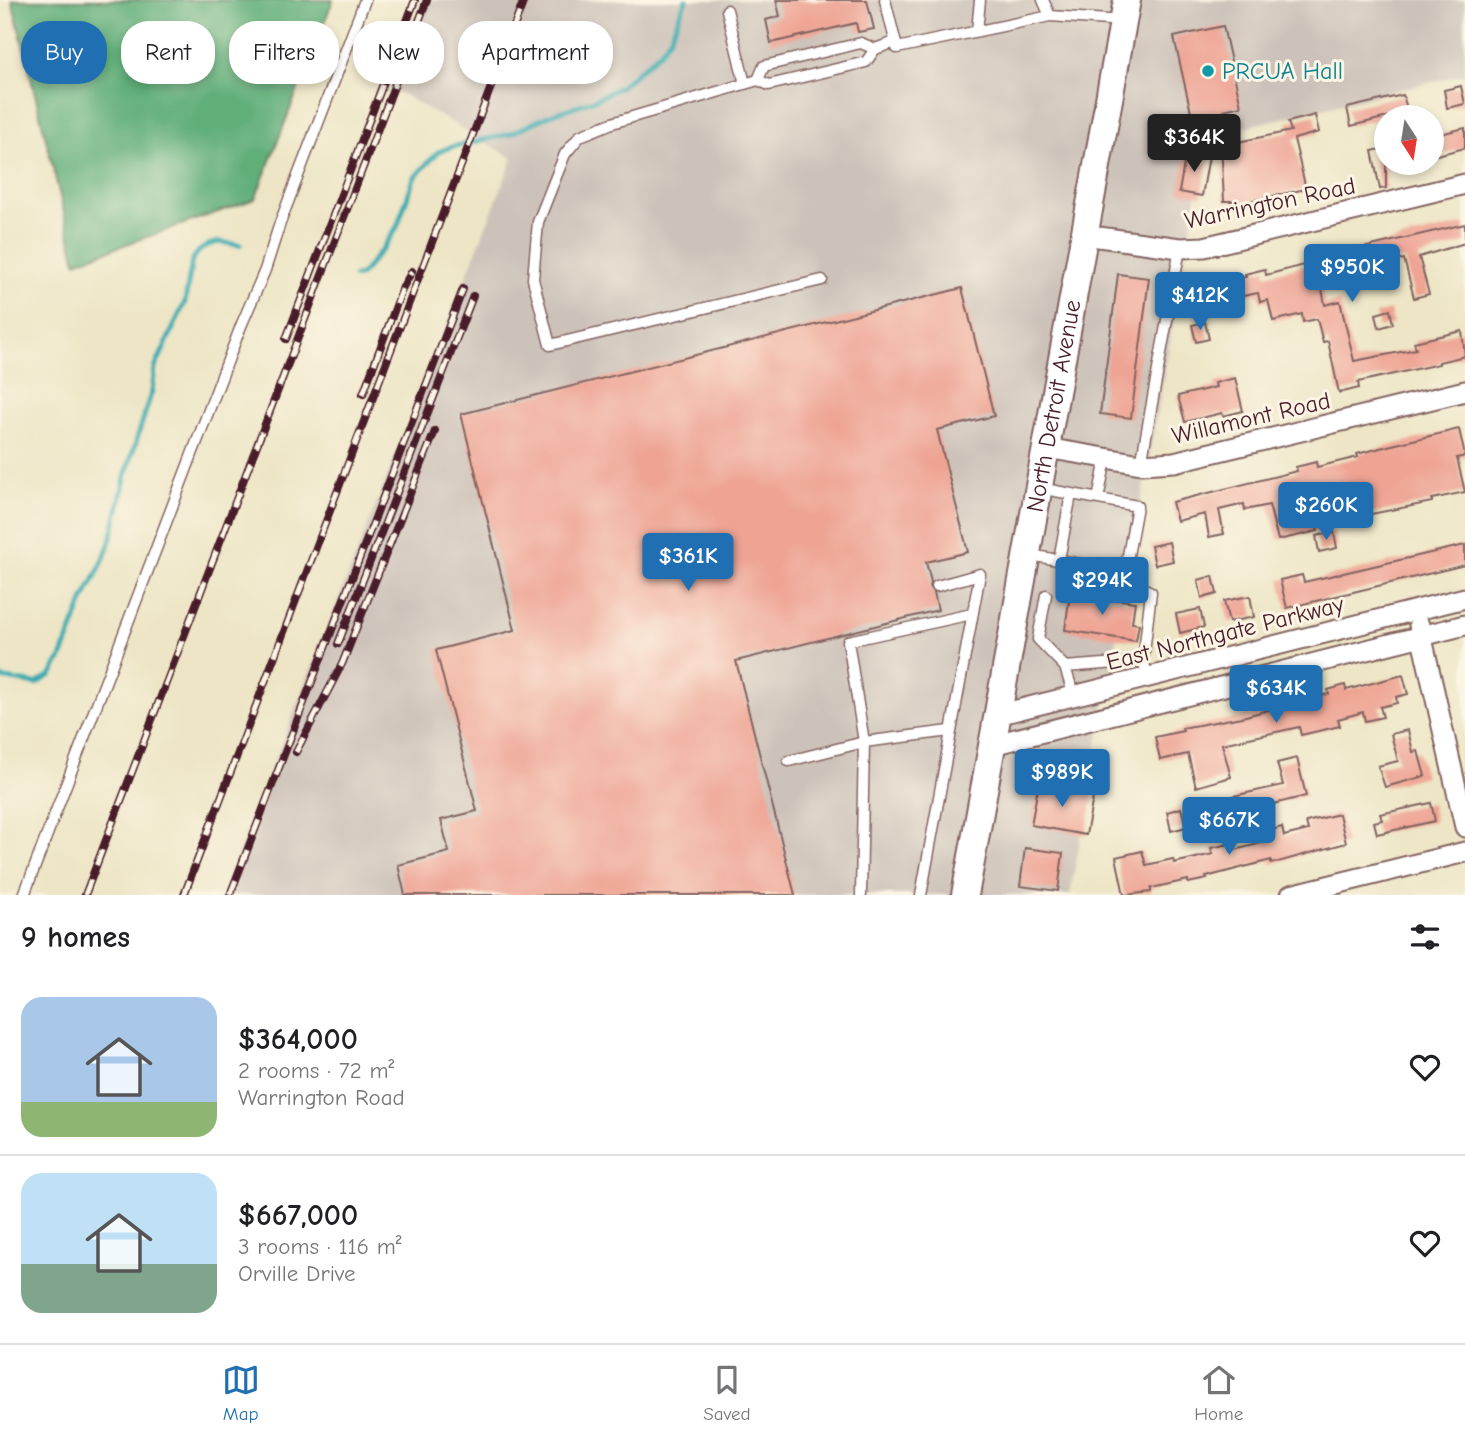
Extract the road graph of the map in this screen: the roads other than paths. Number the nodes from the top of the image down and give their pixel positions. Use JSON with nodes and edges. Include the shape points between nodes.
{"nodes":[{"id":1,"x":365,"y":0,"type":"edge"},
{"id":2,"x":886,"y":0,"type":"edge"},
{"id":3,"x":980,"y":0,"type":"edge"},
{"id":4,"x":1043,"y":0,"type":"edge"},
{"id":5,"x":727,"y":10,"type":"dead end"},
{"id":6,"x":1125,"y":10,"type":"edge"},
{"id":7,"x":1049,"y":16,"type":"junction"},
{"id":8,"x":977,"y":31,"type":"junction"},
{"id":9,"x":895,"y":42,"type":"junction"},
{"id":10,"x":875,"y":49,"type":"junction"},
{"id":11,"x":758,"y":80,"type":"junction"},
{"id":12,"x":745,"y":84,"type":"junction"},
{"id":13,"x":1465,"y":184,"type":"edge"},
{"id":14,"x":1084,"y":235,"type":"junction"},
{"id":15,"x":1180,"y":248,"type":"junction"},
{"id":16,"x":822,"y":280,"type":"dead end"},
{"id":17,"x":1465,"y":391,"type":"edge"},
{"id":18,"x":1046,"y":448,"type":"junction"},
{"id":19,"x":1106,"y":459,"type":"junction"},
{"id":20,"x":1140,"y":464,"type":"junction"},
{"id":21,"x":1038,"y":488,"type":"junction"},
{"id":22,"x":1071,"y":494,"type":"junction"},
{"id":23,"x":1098,"y":499,"type":"junction"},
{"id":24,"x":1026,"y":554,"type":"junction"},
{"id":25,"x":1059,"y":560,"type":"junction"},
{"id":26,"x":1125,"y":572,"type":"junction"},
{"id":27,"x":937,"y":586,"type":"dead end"},
{"id":28,"x":1046,"y":595,"type":"dead end"},
{"id":29,"x":1465,"y":598,"type":"edge"},
{"id":30,"x":1416,"y":610,"type":"junction"},
{"id":31,"x":972,"y":614,"type":"junction"},
{"id":32,"x":1029,"y":617,"type":"junction"},
{"id":33,"x":1465,"y":625,"type":"edge"},
{"id":34,"x":1422,"y":636,"type":"junction"},
{"id":35,"x":1065,"y":667,"type":"junction"},
{"id":36,"x":1145,"y":669,"type":"junction"},
{"id":37,"x":1073,"y":696,"type":"junction"},
{"id":38,"x":997,"y":715,"type":"junction"},
{"id":39,"x":950,"y":732,"type":"junction"},
{"id":40,"x":864,"y":742,"type":"junction"},
{"id":41,"x":992,"y":745,"type":"junction"},
{"id":42,"x":789,"y":761,"type":"dead end"},
{"id":43,"x":1465,"y":828,"type":"edge"},
{"id":44,"x":1465,"y":852,"type":"edge"},
{"id":45,"x":24,"y":895,"type":"edge"},
{"id":46,"x":861,"y":895,"type":"edge"},
{"id":47,"x":921,"y":895,"type":"edge"},
{"id":48,"x":965,"y":895,"type":"edge"},
{"id":49,"x":1291,"y":895,"type":"edge"}],
"edges":[{"from":1,"to":45,"type":"lane"},
{"from":2,"to":9,"type":"lane"},
{"from":3,"to":8,"type":"lane"},
{"from":4,"to":7,"type":"lane"},
{"from":5,"to":12,"type":"lane"},
{"from":6,"to":7,"type":"lane"},
{"from":6,"to":14,"type":"main road","name":"North Detroit Avenue"},
{"from":7,"to":8,"type":"lane"},
{"from":8,"to":9,"type":"lane","via":[[897,48]]},
{"from":9,"to":10,"type":"lane"},
{"from":10,"to":11,"type":"lane","via":[[866,62],[769,85]]},
{"from":10,"to":11,"type":"lane","via":[[861,43],[764,66]]},
{"from":11,"to":12,"type":"lane"},
{"from":12,"to":16,"type":"lane","via":[[612,123],[580,136],[565,154],[538,222],[533,279],[550,345]]},
{"from":13,"to":15,"type":"street","name":"Warrington Road","via":[[1227,242]]},
{"from":14,"to":15,"type":"street","name":"Warrington Road"},
{"from":14,"to":18,"type":"main road","name":"North Detroit Avenue"},
{"from":15,"to":20,"type":"lane"},
{"from":17,"to":20,"type":"street","name":"Willamont Road","via":[[1174,462]]},
{"from":18,"to":19,"type":"street","name":"Willamont Road"},
{"from":18,"to":21,"type":"main road","name":"North Detroit Avenue"},
{"from":19,"to":20,"type":"street","name":"Willamont Road"},
{"from":19,"to":23,"type":"lane"},
{"from":21,"to":22,"type":"lane"},
{"from":21,"to":24,"type":"main road","name":"North Detroit Avenue"},
{"from":22,"to":23,"type":"lane"},
{"from":22,"to":25,"type":"lane"},
{"from":23,"to":26,"type":"lane","via":[[1138,506]]},
{"from":24,"to":25,"type":"lane"},
{"from":24,"to":32,"type":"main road","name":"North Detroit Avenue"},
{"from":25,"to":26,"type":"lane"},
{"from":26,"to":36,"type":"lane","via":[[1151,592]]},
{"from":27,"to":31,"type":"lane","via":[[980,574]]},
{"from":28,"to":32,"type":"lane"},
{"from":29,"to":30,"type":"street","name":"East Northgate Parkway"},
{"from":30,"to":34,"type":"street"},
{"from":30,"to":36,"type":"street","name":"East Northgate Parkway"},
{"from":31,"to":39,"type":"lane"},
{"from":31,"to":40,"type":"lane","via":[[848,640]]},
{"from":32,"to":35,"type":"lane","via":[[1038,639]]},
{"from":32,"to":38,"type":"main road","name":"North Detroit Avenue"},
{"from":33,"to":34,"type":"street","name":"East Northgate Parkway"},
{"from":34,"to":41,"type":"street","name":"East Northgate Parkway"},
{"from":34,"to":43,"type":"street"},
{"from":35,"to":36,"type":"lane"},
{"from":35,"to":37,"type":"lane"},
{"from":36,"to":37,"type":"street","name":"East Northgate Parkway"},
{"from":37,"to":38,"type":"street","name":"East Northgate Parkway"},
{"from":38,"to":41,"type":"main road","name":"North Detroit Avenue"},
{"from":39,"to":40,"type":"lane"},
{"from":39,"to":47,"type":"lane"},
{"from":40,"to":42,"type":"lane"},
{"from":40,"to":46,"type":"lane"},
{"from":41,"to":48,"type":"main road","name":"North Detroit Avenue"},
{"from":44,"to":49,"type":"street"}]}
